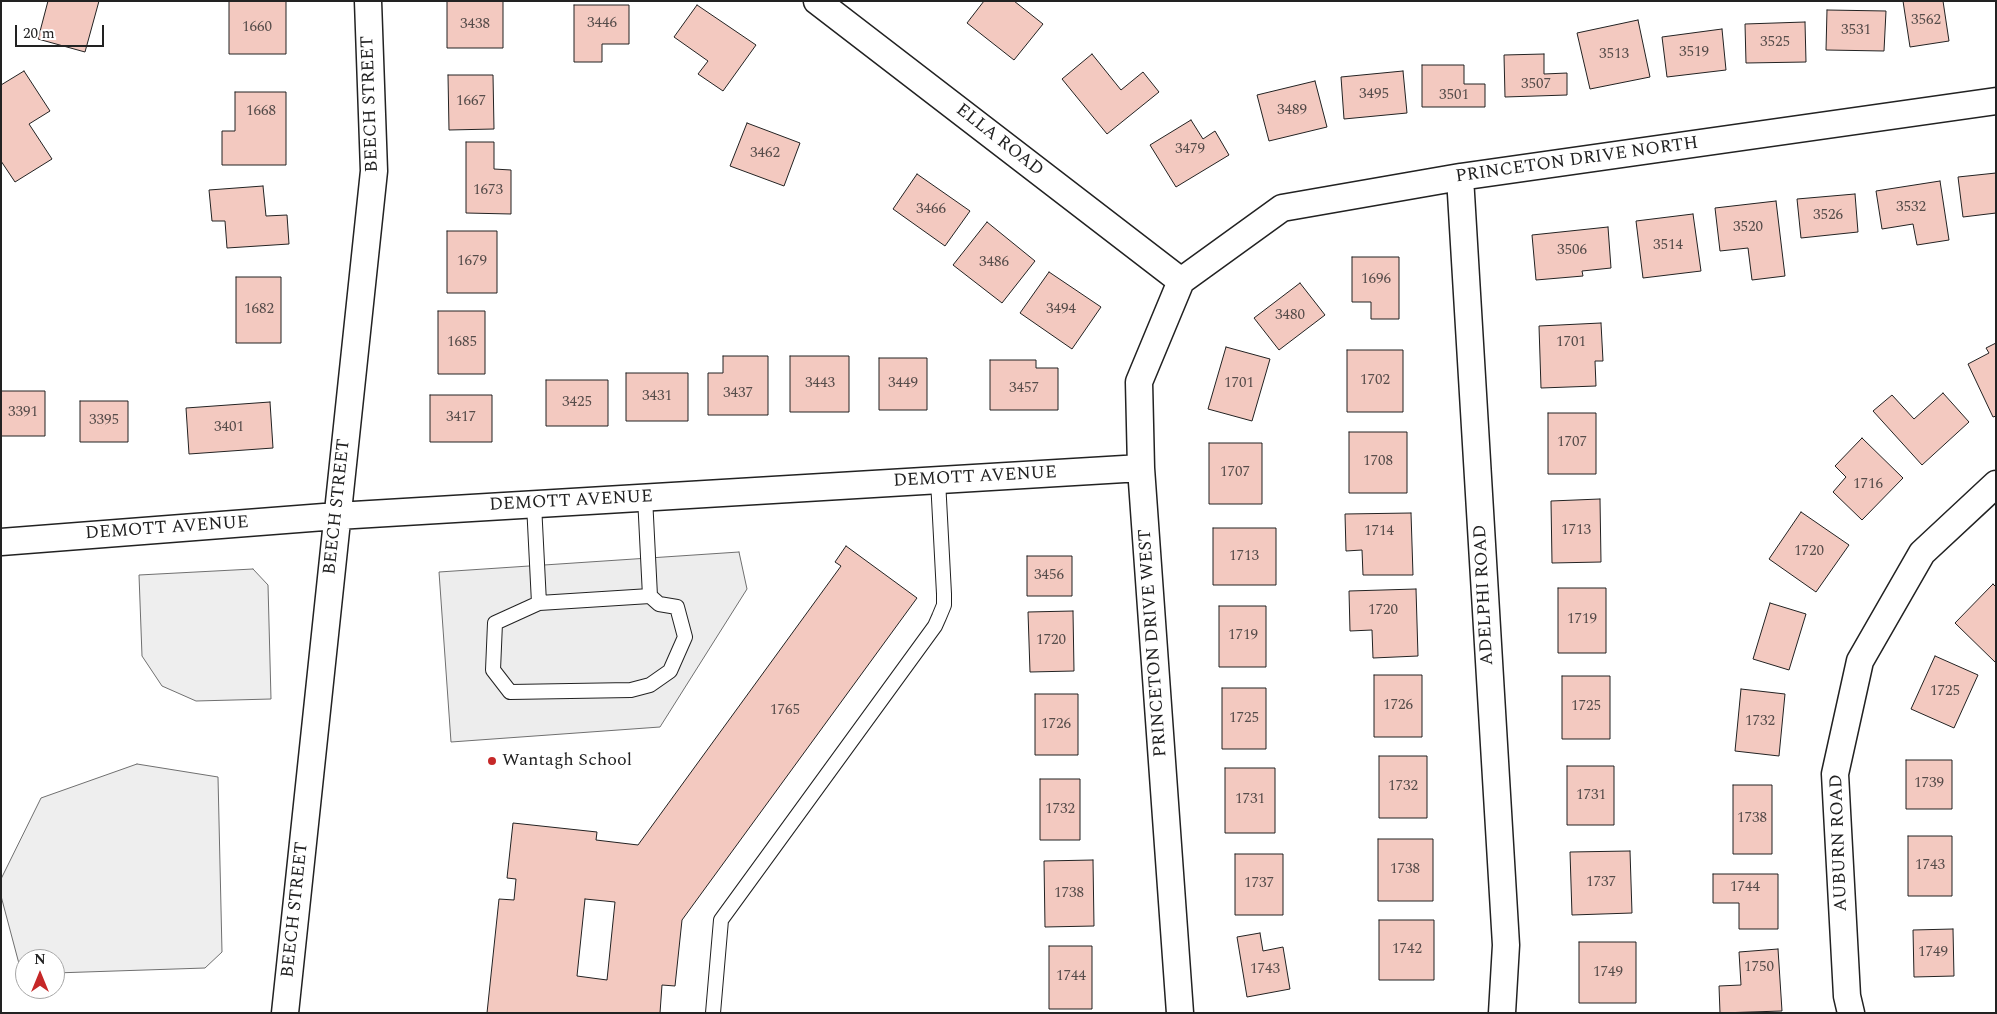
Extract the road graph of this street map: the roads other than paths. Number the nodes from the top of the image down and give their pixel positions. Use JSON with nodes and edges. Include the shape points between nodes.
{"nodes":[{"id":1,"x":368,"y":1,"type":"edge"},
{"id":2,"x":817,"y":1,"type":"edge"},
{"id":3,"x":1996,"y":101,"type":"edge"},
{"id":4,"x":1460,"y":177,"type":"junction"},
{"id":5,"x":1181,"y":281,"type":"junction"},
{"id":6,"x":1141,"y":468,"type":"junction"},
{"id":7,"x":938,"y":480,"type":"junction"},
{"id":8,"x":1996,"y":484,"type":"edge"},
{"id":9,"x":646,"y":498,"type":"junction"},
{"id":10,"x":534,"y":504,"type":"junction"},
{"id":11,"x":337,"y":516,"type":"junction"},
{"id":12,"x":1,"y":542,"type":"edge"},
{"id":13,"x":650,"y":596,"type":"junction"},
{"id":14,"x":539,"y":603,"type":"junction"},
{"id":15,"x":285,"y":1013,"type":"edge"},
{"id":16,"x":713,"y":1013,"type":"edge"},
{"id":17,"x":1180,"y":1013,"type":"edge"},
{"id":18,"x":1502,"y":1013,"type":"edge"},
{"id":19,"x":1851,"y":1013,"type":"edge"}],
"edges":[{"from":1,"to":11,"type":"street","name":"BEECH STREET","via":[[374,172]]},
{"from":2,"to":5,"type":"street","name":"ELLA ROAD"},
{"from":3,"to":4,"type":"street","name":"PRINCETON DRIVE NORTH"},
{"from":4,"to":5,"type":"street","name":"PRINCETON DRIVE NORTH","via":[[1282,208]]},
{"from":4,"to":18,"type":"street","name":"ADELPHI ROAD","via":[[1506,945]]},
{"from":5,"to":6,"type":"street","name":"PRINCETON DRIVE WEST","via":[[1139,382]]},
{"from":6,"to":7,"type":"street","name":"DEMOTT AVENUE"},
{"from":6,"to":17,"type":"street","name":"PRINCETON DRIVE WEST"},
{"from":7,"to":9,"type":"street","name":"DEMOTT AVENUE"},
{"from":7,"to":16,"type":"lane","via":[[944,594],[939,617],[721,920]]},
{"from":8,"to":19,"type":"street","name":"AUBURN ROAD","via":[[1922,553],[1860,661],[1835,774],[1847,996]]},
{"from":9,"to":10,"type":"street","name":"DEMOTT AVENUE"},
{"from":9,"to":13,"type":"lane"},
{"from":10,"to":11,"type":"street","name":"DEMOTT AVENUE"},
{"from":10,"to":14,"type":"lane"},
{"from":11,"to":12,"type":"street","name":"DEMOTT AVENUE"},
{"from":11,"to":15,"type":"street","name":"BEECH STREET"},
{"from":13,"to":14,"type":"lane"},
{"from":13,"to":14,"type":"lane","via":[[659,604],[677,607],[685,637],[670,671],[650,685],[631,690],[510,692],[493,670],[496,623]]}]}
